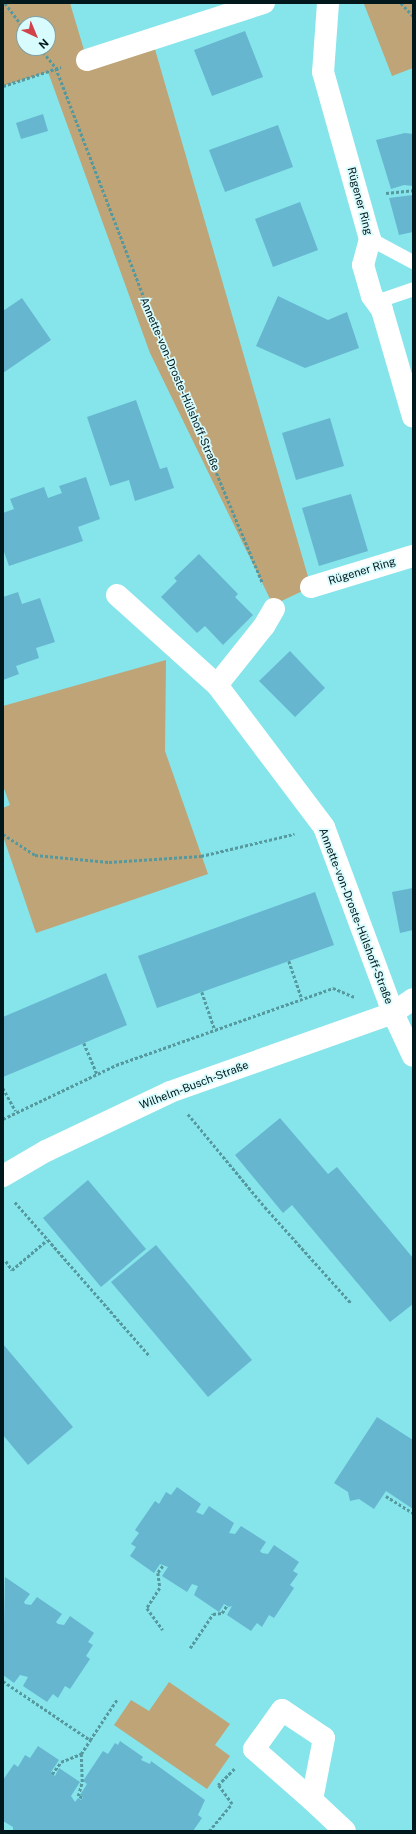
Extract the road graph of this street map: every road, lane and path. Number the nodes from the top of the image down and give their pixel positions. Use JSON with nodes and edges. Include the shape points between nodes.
{"nodes":[{"id":1,"x":5,"y":3,"type":"edge"},
{"id":2,"x":264,"y":3,"type":"edge"},
{"id":3,"x":328,"y":3,"type":"edge"},
{"id":4,"x":401,"y":3,"type":"edge"},
{"id":5,"x":413,"y":16,"type":"edge"},
{"id":6,"x":16,"y":17,"type":"edge"},
{"id":7,"x":46,"y":56,"type":"edge"},
{"id":8,"x":87,"y":60,"type":"joint"},
{"id":9,"x":56,"y":68,"type":"junction"},
{"id":10,"x":3,"y":86,"type":"edge"},
{"id":11,"x":370,"y":239,"type":"junction"},
{"id":12,"x":413,"y":262,"type":"edge"},
{"id":13,"x":413,"y":289,"type":"edge"},
{"id":14,"x":376,"y":302,"type":"junction"},
{"id":15,"x":413,"y":417,"type":"edge"},
{"id":16,"x":413,"y":556,"type":"edge"},
{"id":17,"x":311,"y":587,"type":"dead end"},
{"id":18,"x":117,"y":595,"type":"dead end"},
{"id":19,"x":274,"y":609,"type":"joint"},
{"id":20,"x":217,"y":685,"type":"junction"},
{"id":21,"x":324,"y":827,"type":"junction"},
{"id":22,"x":3,"y":834,"type":"edge"},
{"id":23,"x":289,"y":961,"type":"dead end"},
{"id":24,"x":202,"y":992,"type":"dead end"},
{"id":25,"x":302,"y":999,"type":"junction"},
{"id":26,"x":413,"y":999,"type":"edge"},
{"id":27,"x":393,"y":1013,"type":"junction"},
{"id":28,"x":215,"y":1030,"type":"junction"},
{"id":29,"x":84,"y":1043,"type":"dead end"},
{"id":30,"x":413,"y":1056,"type":"edge"},
{"id":31,"x":96,"y":1074,"type":"junction"},
{"id":32,"x":3,"y":1088,"type":"edge"},
{"id":33,"x":170,"y":1092,"type":"junction"},
{"id":34,"x":16,"y":1111,"type":"junction"},
{"id":35,"x":3,"y":1119,"type":"edge"},
{"id":36,"x":3,"y":1176,"type":"edge"},
{"id":37,"x":13,"y":1199,"type":"dead end"},
{"id":38,"x":47,"y":1240,"type":"junction"},
{"id":39,"x":6,"y":1261,"type":"dead end"},
{"id":40,"x":352,"y":1303,"type":"dead end"},
{"id":41,"x":150,"y":1356,"type":"dead end"},
{"id":42,"x":386,"y":1496,"type":"dead end"},
{"id":43,"x":413,"y":1514,"type":"edge"},
{"id":44,"x":163,"y":1566,"type":"dead end"},
{"id":45,"x":227,"y":1605,"type":"dead end"},
{"id":46,"x":163,"y":1630,"type":"dead end"},
{"id":47,"x":190,"y":1648,"type":"dead end"},
{"id":48,"x":3,"y":1681,"type":"edge"},
{"id":49,"x":118,"y":1698,"type":"dead end"},
{"id":50,"x":90,"y":1740,"type":"junction"},
{"id":51,"x":254,"y":1749,"type":"junction"},
{"id":52,"x":81,"y":1754,"type":"junction"},
{"id":53,"x":52,"y":1774,"type":"dead end"},
{"id":54,"x":82,"y":1798,"type":"dead end"},
{"id":55,"x":312,"y":1800,"type":"junction"},
{"id":56,"x":209,"y":1831,"type":"edge"},
{"id":57,"x":345,"y":1831,"type":"edge"}],
"edges":[{"from":1,"to":6,"type":"path"},
{"from":2,"to":8,"type":"street"},
{"from":3,"to":11,"type":"street","name":"Rügener Ring","via":[[323,72]]},
{"from":4,"to":5,"type":"path"},
{"from":7,"to":9,"type":"path","name":"Annette-von-Droste-Hülshoff-Straße"},
{"from":8,"to":9,"type":"path"},
{"from":9,"to":10,"type":"path"},
{"from":9,"to":19,"type":"path","name":"Annette-von-Droste-Hülshoff-Straße","via":[[151,316]]},
{"from":11,"to":12,"type":"lane"},
{"from":11,"to":14,"type":"street","name":"Rügener Ring","via":[[363,265]]},
{"from":13,"to":14,"type":"lane"},
{"from":14,"to":15,"type":"street","name":"Rügener Ring","via":[[382,310]]},
{"from":16,"to":17,"type":"street","name":"Rügener Ring"},
{"from":18,"to":20,"type":"street","name":"Annette-von-Droste-Hülshoff-Straße"},
{"from":19,"to":20,"type":"street","via":[[264,626]]},
{"from":20,"to":21,"type":"street","name":"Annette-von-Droste-Hülshoff-Straße"},
{"from":21,"to":22,"type":"path","via":[[201,856],[109,862],[35,855]]},
{"from":21,"to":27,"type":"street","name":"Annette-von-Droste-Hülshoff-Straße"},
{"from":23,"to":25,"type":"path"},
{"from":24,"to":28,"type":"path"},
{"from":25,"to":27,"type":"path","via":[[333,988]]},
{"from":25,"to":28,"type":"path"},
{"from":26,"to":27,"type":"street","name":"Wilhelm-Busch-Straße"},
{"from":27,"to":30,"type":"street","name":"Annette-von-Droste-Hülshoff-Straße"},
{"from":27,"to":33,"type":"street","name":"Wilhelm-Busch-Straße"},
{"from":28,"to":31,"type":"path"},
{"from":29,"to":31,"type":"path"},
{"from":31,"to":34,"type":"path"},
{"from":32,"to":34,"type":"path"},
{"from":33,"to":36,"type":"street","name":"Wilhelm-Busch-Straße","via":[[46,1151]]},
{"from":33,"to":40,"type":"path","via":[[265,1207]]},
{"from":34,"to":35,"type":"path"},
{"from":37,"to":38,"type":"path"},
{"from":38,"to":39,"type":"path","via":[[12,1270]]},
{"from":38,"to":41,"type":"path"},
{"from":42,"to":43,"type":"path"},
{"from":44,"to":46,"type":"path","via":[[158,1573],[160,1588],[147,1608]]},
{"from":45,"to":47,"type":"path","via":[[222,1613],[213,1614]]},
{"from":48,"to":50,"type":"path"},
{"from":49,"to":50,"type":"path"},
{"from":50,"to":52,"type":"path"},
{"from":51,"to":55,"type":"street"},
{"from":51,"to":55,"type":"street","via":[[282,1710],[324,1738]]},
{"from":51,"to":56,"type":"path","via":[[218,1785],[232,1804]]},
{"from":52,"to":53,"type":"path","via":[[61,1762]]},
{"from":52,"to":54,"type":"path","via":[[82,1782],[78,1796]]},
{"from":55,"to":57,"type":"street"}]}
